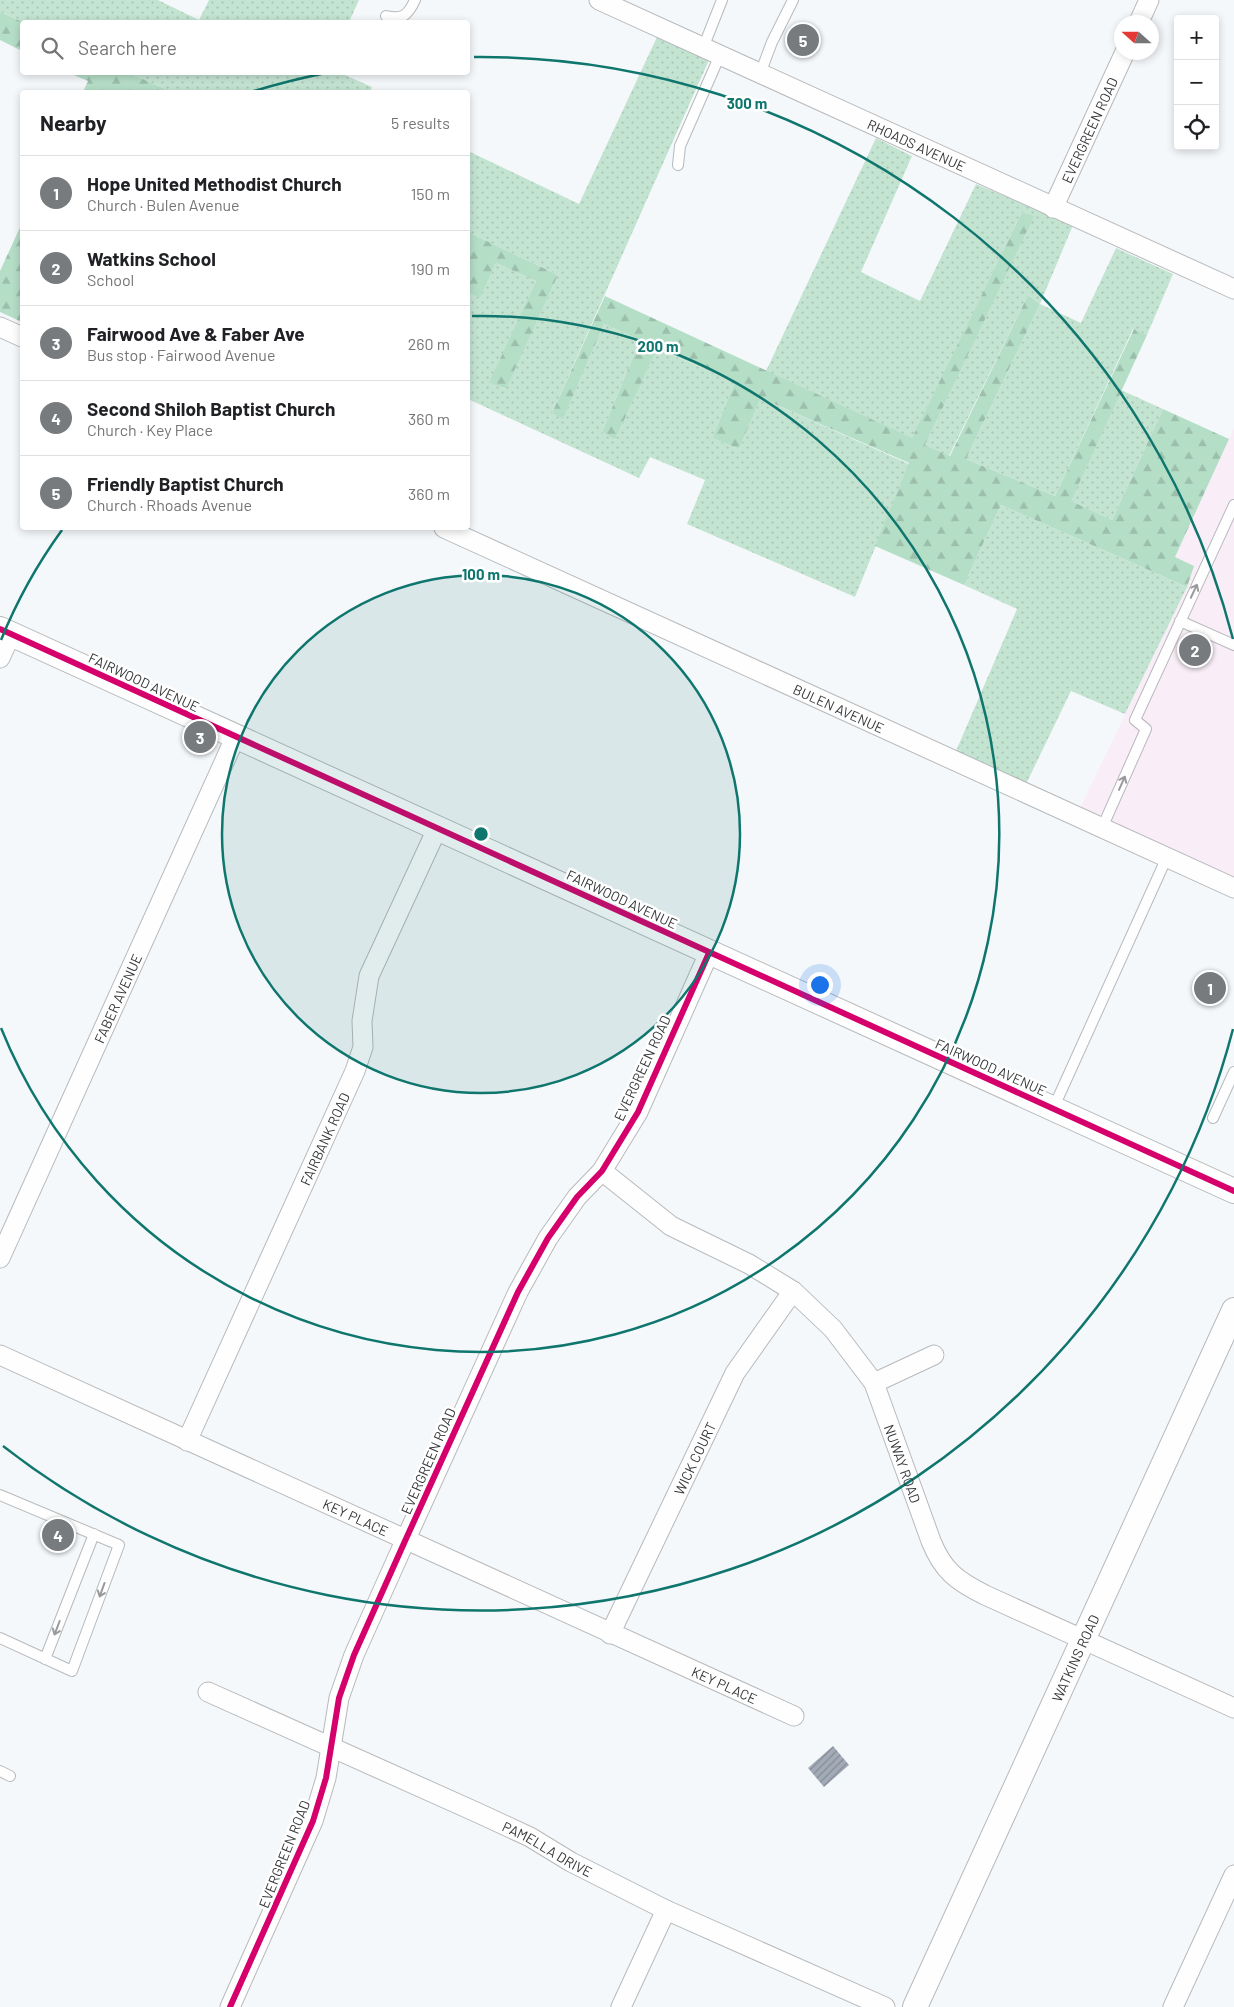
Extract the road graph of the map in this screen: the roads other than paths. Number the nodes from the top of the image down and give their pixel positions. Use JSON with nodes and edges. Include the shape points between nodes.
{"nodes":[{"id":1,"x":415,"y":0,"type":"edge"},
{"id":2,"x":599,"y":0,"type":"edge"},
{"id":3,"x":722,"y":0,"type":"edge"},
{"id":4,"x":793,"y":0,"type":"edge"},
{"id":5,"x":1149,"y":0,"type":"edge"},
{"id":6,"x":1142,"y":15,"type":"edge"},
{"id":7,"x":386,"y":16,"type":"dead end"},
{"id":8,"x":712,"y":52,"type":"junction"},
{"id":9,"x":1121,"y":60,"type":"edge"},
{"id":10,"x":760,"y":74,"type":"junction"},
{"id":11,"x":678,"y":165,"type":"dead end"},
{"id":12,"x":1053,"y":208,"type":"junction"},
{"id":13,"x":1234,"y":289,"type":"edge"},
{"id":14,"x":0,"y":327,"type":"edge"},
{"id":15,"x":20,"y":336,"type":"edge"},
{"id":16,"x":1234,"y":505,"type":"edge"},
{"id":17,"x":448,"y":530,"type":"edge"},
{"id":18,"x":1180,"y":620,"type":"junction"},
{"id":19,"x":5,"y":632,"type":"edge"},
{"id":20,"x":1234,"y":645,"type":"edge"},
{"id":21,"x":0,"y":658,"type":"edge"},
{"id":22,"x":235,"y":738,"type":"junction"},
{"id":23,"x":1102,"y":828,"type":"junction"},
{"id":24,"x":437,"y":829,"type":"junction"},
{"id":25,"x":1167,"y":857,"type":"junction"},
{"id":26,"x":1234,"y":888,"type":"edge"},
{"id":27,"x":709,"y":953,"type":"junction"},
{"id":28,"x":1234,"y":1072,"type":"edge"},
{"id":29,"x":1053,"y":1109,"type":"junction"},
{"id":30,"x":1213,"y":1118,"type":"dead end"},
{"id":31,"x":602,"y":1171,"type":"junction"},
{"id":32,"x":1234,"y":1191,"type":"edge"},
{"id":33,"x":0,"y":1258,"type":"edge"},
{"id":34,"x":793,"y":1291,"type":"junction"},
{"id":35,"x":1234,"y":1310,"type":"edge"},
{"id":36,"x":0,"y":1355,"type":"edge"},
{"id":37,"x":934,"y":1355,"type":"dead end"},
{"id":38,"x":874,"y":1383,"type":"junction"},
{"id":39,"x":187,"y":1441,"type":"junction"},
{"id":40,"x":0,"y":1495,"type":"edge"},
{"id":41,"x":94,"y":1534,"type":"junction"},
{"id":42,"x":405,"y":1540,"type":"junction"},
{"id":43,"x":610,"y":1634,"type":"junction"},
{"id":44,"x":0,"y":1638,"type":"edge"},
{"id":45,"x":1082,"y":1640,"type":"junction"},
{"id":46,"x":45,"y":1659,"type":"junction"},
{"id":47,"x":208,"y":1692,"type":"dead end"},
{"id":48,"x":1234,"y":1708,"type":"edge"},
{"id":49,"x":794,"y":1716,"type":"dead end"},
{"id":50,"x":331,"y":1746,"type":"junction"},
{"id":51,"x":1234,"y":1875,"type":"edge"},
{"id":52,"x":666,"y":1910,"type":"junction"},
{"id":53,"x":230,"y":2007,"type":"edge"},
{"id":54,"x":621,"y":2007,"type":"edge"},
{"id":55,"x":885,"y":2007,"type":"edge"},
{"id":56,"x":915,"y":2007,"type":"edge"},
{"id":57,"x":1173,"y":2007,"type":"edge"}],
"edges":[{"from":1,"to":7,"type":"lane","via":[[409,13],[403,17]]},
{"from":2,"to":8,"type":"street","name":"RHOADS AVENUE"},
{"from":3,"to":8,"type":"lane"},
{"from":4,"to":10,"type":"lane"},
{"from":5,"to":6,"type":"street"},
{"from":8,"to":10,"type":"street","name":"RHOADS AVENUE"},
{"from":8,"to":11,"type":"lane","via":[[680,146]]},
{"from":9,"to":12,"type":"street","name":"EVERGREEN ROAD"},
{"from":10,"to":12,"type":"street","name":"RHOADS AVENUE"},
{"from":12,"to":13,"type":"street","name":"RHOADS AVENUE"},
{"from":14,"to":15,"type":"street"},
{"from":18,"to":16,"type":"lane","one_way":true},
{"from":17,"to":23,"type":"street","name":"BULEN AVENUE"},
{"from":18,"to":20,"type":"lane"},
{"from":23,"to":18,"type":"lane","one_way":true,"via":[[1146,729],[1136,720]]},
{"from":19,"to":21,"type":"street"},
{"from":19,"to":22,"type":"street","name":"FAIRWOOD AVENUE"},
{"from":22,"to":24,"type":"street","name":"FAIRWOOD AVENUE"},
{"from":22,"to":33,"type":"street","name":"FABER AVENUE"},
{"from":23,"to":25,"type":"street","name":"BULEN AVENUE"},
{"from":24,"to":27,"type":"street","name":"FAIRWOOD AVENUE"},
{"from":24,"to":39,"type":"street","name":"FAIRBANK ROAD","via":[[369,976],[362,1021],[363,1047],[355,1071]]},
{"from":25,"to":26,"type":"street","name":"BULEN AVENUE"},
{"from":25,"to":29,"type":"lane"},
{"from":27,"to":29,"type":"street","name":"FAIRWOOD AVENUE"},
{"from":27,"to":31,"type":"street","name":"EVERGREEN ROAD","via":[[638,1112]]},
{"from":28,"to":30,"type":"lane"},
{"from":29,"to":32,"type":"street","name":"FAIRWOOD AVENUE"},
{"from":31,"to":34,"type":"street","name":"NUWAY ROAD","via":[[671,1226],[749,1264]]},
{"from":31,"to":42,"type":"street","name":"EVERGREEN ROAD","via":[[577,1197],[548,1238],[518,1292]]},
{"from":34,"to":38,"type":"street","name":"NUWAY ROAD","via":[[833,1329]]},
{"from":34,"to":43,"type":"street","name":"WICK COURT","via":[[734,1373]]},
{"from":35,"to":45,"type":"street","name":"WATKINS ROAD"},
{"from":36,"to":39,"type":"street","name":"KEY PLACE"},
{"from":37,"to":38,"type":"street"},
{"from":38,"to":45,"type":"street","name":"NUWAY ROAD","via":[[938,1559],[951,1575],[966,1585]]},
{"from":39,"to":42,"type":"street","name":"KEY PLACE"},
{"from":40,"to":41,"type":"lane"},
{"from":41,"to":46,"type":"lane","one_way":true},
{"from":41,"to":46,"type":"lane","one_way":true,"via":[[119,1545],[72,1671]]},
{"from":42,"to":43,"type":"street","name":"KEY PLACE"},
{"from":42,"to":50,"type":"street","name":"EVERGREEN ROAD","via":[[354,1655],[339,1698]]},
{"from":43,"to":49,"type":"street","name":"KEY PLACE"},
{"from":44,"to":46,"type":"lane"},
{"from":45,"to":48,"type":"street","name":"NUWAY ROAD"},
{"from":45,"to":56,"type":"street","name":"WATKINS ROAD"},
{"from":47,"to":50,"type":"street","name":"PAMELLA DRIVE"},
{"from":50,"to":52,"type":"street","name":"PAMELLA DRIVE","via":[[530,1837],[571,1862]]},
{"from":50,"to":53,"type":"street","name":"EVERGREEN ROAD","via":[[326,1778],[313,1821]]},
{"from":51,"to":57,"type":"street"},
{"from":52,"to":54,"type":"street"},
{"from":52,"to":55,"type":"street","name":"PAMELLA DRIVE"}]}
